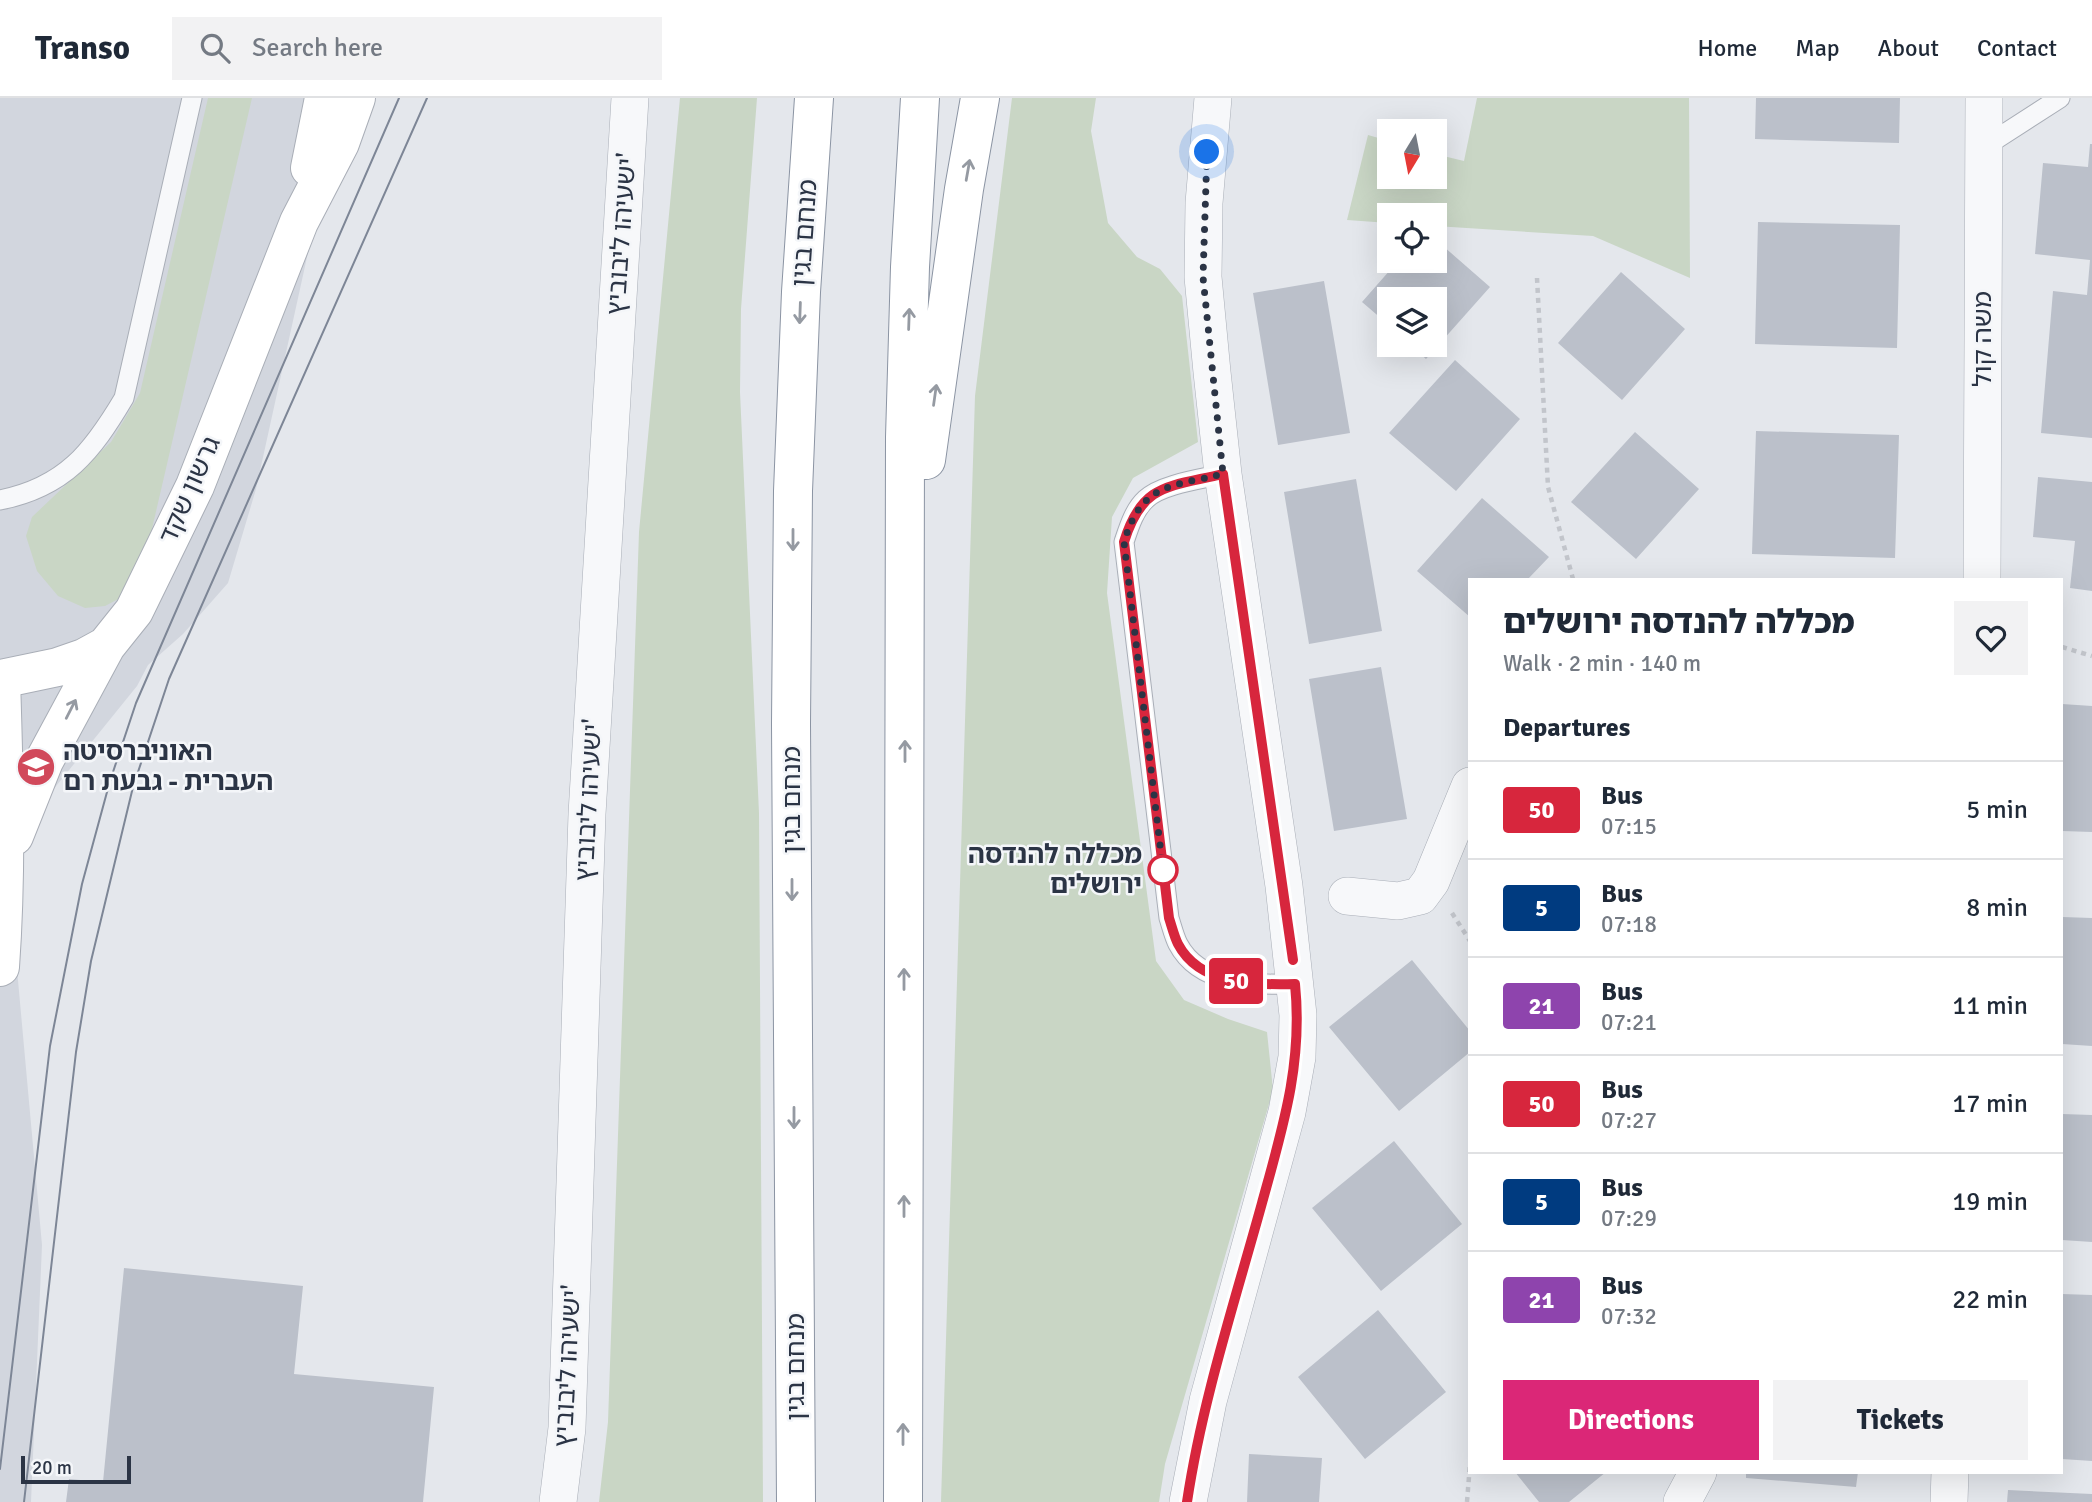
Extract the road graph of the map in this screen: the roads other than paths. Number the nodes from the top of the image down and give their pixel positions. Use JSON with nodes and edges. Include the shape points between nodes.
{"nodes":[{"id":1,"x":192,"y":98,"type":"edge"},
{"id":2,"x":324,"y":98,"type":"edge"},
{"id":3,"x":356,"y":98,"type":"edge"},
{"id":4,"x":630,"y":98,"type":"edge"},
{"id":5,"x":814,"y":98,"type":"edge"},
{"id":6,"x":920,"y":98,"type":"edge"},
{"id":7,"x":980,"y":98,"type":"edge"},
{"id":8,"x":1213,"y":98,"type":"edge"},
{"id":9,"x":1984,"y":98,"type":"edge"},
{"id":10,"x":2060,"y":98,"type":"edge"},
{"id":11,"x":1984,"y":147,"type":"junction"},
{"id":12,"x":299,"y":222,"type":"junction"},
{"id":13,"x":1223,"y":474,"type":"junction"},
{"id":14,"x":0,"y":500,"type":"edge"},
{"id":15,"x":1982,"y":578,"type":"edge"},
{"id":16,"x":905,"y":608,"type":"junction"},
{"id":17,"x":106,"y":646,"type":"junction"},
{"id":18,"x":0,"y":671,"type":"edge"},
{"id":19,"x":1,"y":678,"type":"edge"},
{"id":20,"x":1468,"y":791,"type":"edge"},
{"id":21,"x":5,"y":861,"type":"junction"},
{"id":22,"x":1347,"y":896,"type":"dead end"},
{"id":23,"x":0,"y":967,"type":"edge"},
{"id":24,"x":1295,"y":984,"type":"junction"},
{"id":25,"x":1697,"y":1474,"type":"edge"},
{"id":26,"x":1950,"y":1474,"type":"edge"},
{"id":27,"x":558,"y":1502,"type":"edge"},
{"id":28,"x":796,"y":1502,"type":"edge"},
{"id":29,"x":903,"y":1502,"type":"edge"},
{"id":30,"x":1188,"y":1502,"type":"edge"},
{"id":31,"x":1682,"y":1502,"type":"edge"},
{"id":32,"x":1949,"y":1502,"type":"edge"}],
"edges":[{"from":1,"to":14,"type":"lane","via":[[124,398],[101,438],[78,463],[50,483]]},
{"from":2,"to":12,"type":"main road","name":"גרשון שקד"},
{"from":3,"to":12,"type":"main road","name":"גרשון שקד","via":[[340,143]]},
{"from":4,"to":27,"type":"street","name":"ישעיהו ליבוביץ'","via":[[587,814],[567,1428]]},
{"from":5,"to":28,"type":"main road","name":"מנחם בגין","one_way":true,"via":[[793,505]]},
{"from":16,"to":6,"type":"main road","one_way":true,"via":[[910,267]]},
{"from":16,"to":7,"type":"main road","one_way":true},
{"from":8,"to":13,"type":"street","via":[[1203,277]]},
{"from":9,"to":11,"type":"street","name":"משה קול"},
{"from":10,"to":11,"type":"lane"},
{"from":11,"to":15,"type":"street","name":"משה קול"},
{"from":12,"to":17,"type":"main road","name":"גרשון שקד","via":[[195,486],[134,611]]},
{"from":13,"to":24,"type":"street"},
{"from":13,"to":24,"type":"lane","via":[[1168,487],[1146,498],[1131,520],[1124,542],[1169,918],[1179,946],[1198,967],[1255,985]]},
{"from":29,"to":16,"type":"main road","one_way":true},
{"from":17,"to":19,"type":"main road","name":"גרשון שקד","via":[[58,667]]},
{"from":21,"to":17,"type":"main road","one_way":true,"via":[[44,761]]},
{"from":18,"to":19,"type":"street"},
{"from":19,"to":21,"type":"main road"},
{"from":20,"to":22,"type":"street","via":[[1431,881],[1420,896],[1398,901]]},
{"from":21,"to":23,"type":"main road"},
{"from":24,"to":30,"type":"street","via":[[1297,1057],[1287,1112],[1208,1401]]},
{"from":25,"to":31,"type":"street"},
{"from":26,"to":32,"type":"street"}]}
